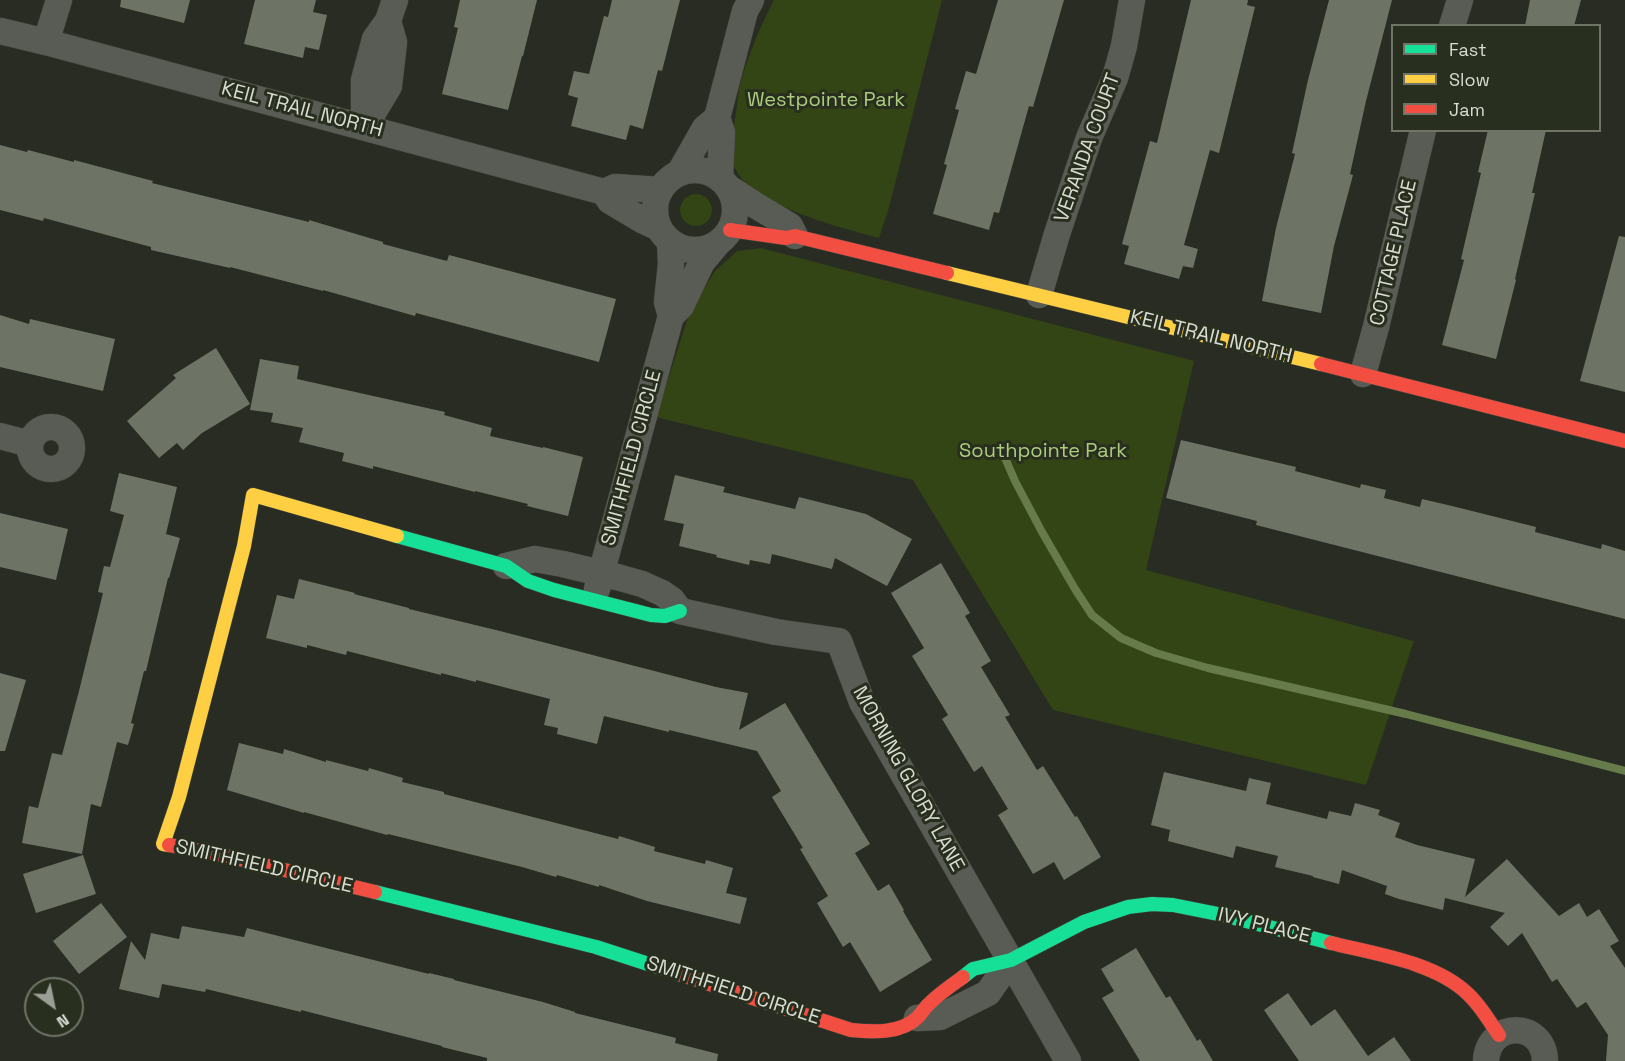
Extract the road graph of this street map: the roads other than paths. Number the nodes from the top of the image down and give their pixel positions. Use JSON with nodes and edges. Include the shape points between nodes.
{"nodes":[{"id":1,"x":58,"y":0,"type":"edge"},
{"id":2,"x":751,"y":0,"type":"edge"},
{"id":3,"x":1132,"y":0,"type":"edge"},
{"id":4,"x":1460,"y":0,"type":"edge"},
{"id":5,"x":392,"y":10,"type":"edge"},
{"id":6,"x":1453,"y":24,"type":"edge"},
{"id":7,"x":0,"y":31,"type":"edge"},
{"id":8,"x":46,"y":42,"type":"junction"},
{"id":9,"x":717,"y":118,"type":"junction"},
{"id":10,"x":364,"y":127,"type":"junction"},
{"id":11,"x":1423,"y":132,"type":"edge"},
{"id":12,"x":680,"y":172,"type":"junction"},
{"id":13,"x":725,"y":183,"type":"junction"},
{"id":14,"x":660,"y":190,"type":"junction"},
{"id":15,"x":604,"y":192,"type":"junction"},
{"id":16,"x":665,"y":234,"type":"junction"},
{"id":17,"x":724,"y":236,"type":"junction"},
{"id":18,"x":795,"y":236,"type":"junction"},
{"id":19,"x":1039,"y":295,"type":"junction"},
{"id":20,"x":671,"y":316,"type":"junction"},
{"id":21,"x":1363,"y":374,"type":"junction"},
{"id":22,"x":0,"y":436,"type":"edge"},
{"id":23,"x":1625,"y":441,"type":"edge"},
{"id":24,"x":30,"y":444,"type":"dead end"},
{"id":25,"x":506,"y":566,"type":"junction"},
{"id":26,"x":601,"y":573,"type":"junction"},
{"id":27,"x":594,"y":601,"type":"junction"},
{"id":28,"x":680,"y":611,"type":"junction"},
{"id":29,"x":1011,"y":960,"type":"junction"},
{"id":30,"x":917,"y":1018,"type":"joint"},
{"id":31,"x":1499,"y":1035,"type":"junction"},
{"id":32,"x":1068,"y":1061,"type":"edge"},
{"id":33,"x":1486,"y":1061,"type":"edge"},
{"id":34,"x":1545,"y":1061,"type":"edge"}],
"edges":[{"from":1,"to":8,"type":"street"},
{"from":2,"to":9,"type":"street"},
{"from":3,"to":19,"type":"street","name":"VERANDA COURT","via":[[1115,78],[1089,138]]},
{"from":4,"to":6,"type":"street"},
{"from":5,"to":10,"type":"street","via":[[375,39],[364,80]]},
{"from":7,"to":8,"type":"street","name":"KEIL TRAIL NORTH"},
{"from":8,"to":10,"type":"street","name":"KEIL TRAIL NORTH"},
{"from":9,"to":12,"type":"street","via":[[705,128]]},
{"from":9,"to":13,"type":"street","via":[[722,132]]},
{"from":10,"to":15,"type":"street","name":"KEIL TRAIL NORTH"},
{"from":11,"to":21,"type":"street","name":"COTTAGE PLACE"},
{"from":12,"to":13,"type":"street","via":[[708,171]]},
{"from":12,"to":14,"type":"street"},
{"from":13,"to":17,"type":"street","via":[[735,208],[734,219]]},
{"from":13,"to":18,"type":"street","via":[[790,226]]},
{"from":14,"to":15,"type":"street","via":[[615,187]]},
{"from":14,"to":16,"type":"street","via":[[656,215]]},
{"from":15,"to":16,"type":"street","via":[[610,201]]},
{"from":16,"to":17,"type":"street","via":[[681,247],[694,250],[707,248]]},
{"from":16,"to":20,"type":"street","name":"SMITHFIELD CIRCLE","via":[[671,264],[667,302]]},
{"from":17,"to":18,"type":"street","name":"KEIL TRAIL NORTH"},
{"from":17,"to":20,"type":"street","name":"SMITHFIELD CIRCLE","via":[[702,262],[681,306]]},
{"from":18,"to":19,"type":"street","name":"KEIL TRAIL NORTH"},
{"from":19,"to":21,"type":"street","name":"KEIL TRAIL NORTH"},
{"from":20,"to":26,"type":"street","name":"SMITHFIELD CIRCLE"},
{"from":21,"to":23,"type":"street","name":"KEIL TRAIL NORTH"},
{"from":22,"to":24,"type":"street"},
{"from":25,"to":26,"type":"street","name":"MORNING GLORY LANE","via":[[535,559]]},
{"from":25,"to":27,"type":"street","name":"SMITHFIELD CIRCLE","via":[[528,581]]},
{"from":25,"to":30,"type":"street","name":"SMITHFIELD CIRCLE","via":[[253,495],[244,546],[179,797],[163,844],[223,855],[596,947],[851,1030],[890,1030]]},
{"from":26,"to":27,"type":"street","name":"SMITHFIELD CIRCLE"},
{"from":26,"to":28,"type":"street","name":"MORNING GLORY LANE","via":[[662,593]]},
{"from":27,"to":28,"type":"street","name":"SMITHFIELD CIRCLE","via":[[651,615]]},
{"from":28,"to":29,"type":"street","name":"MORNING GLORY LANE","via":[[839,641],[862,702]]},
{"from":29,"to":30,"type":"street","name":"SMITHFIELD CIRCLE","via":[[988,993],[940,1017]]},
{"from":29,"to":31,"type":"street","name":"IVY PLACE","via":[[1105,914],[1128,907],[1173,905],[1416,965],[1466,992]]},
{"from":29,"to":32,"type":"street","name":"MORNING GLORY LANE"},
{"from":31,"to":33,"type":"street","via":[[1492,1041]]},
{"from":31,"to":34,"type":"street","via":[[1525,1031],[1539,1042]]}]}
